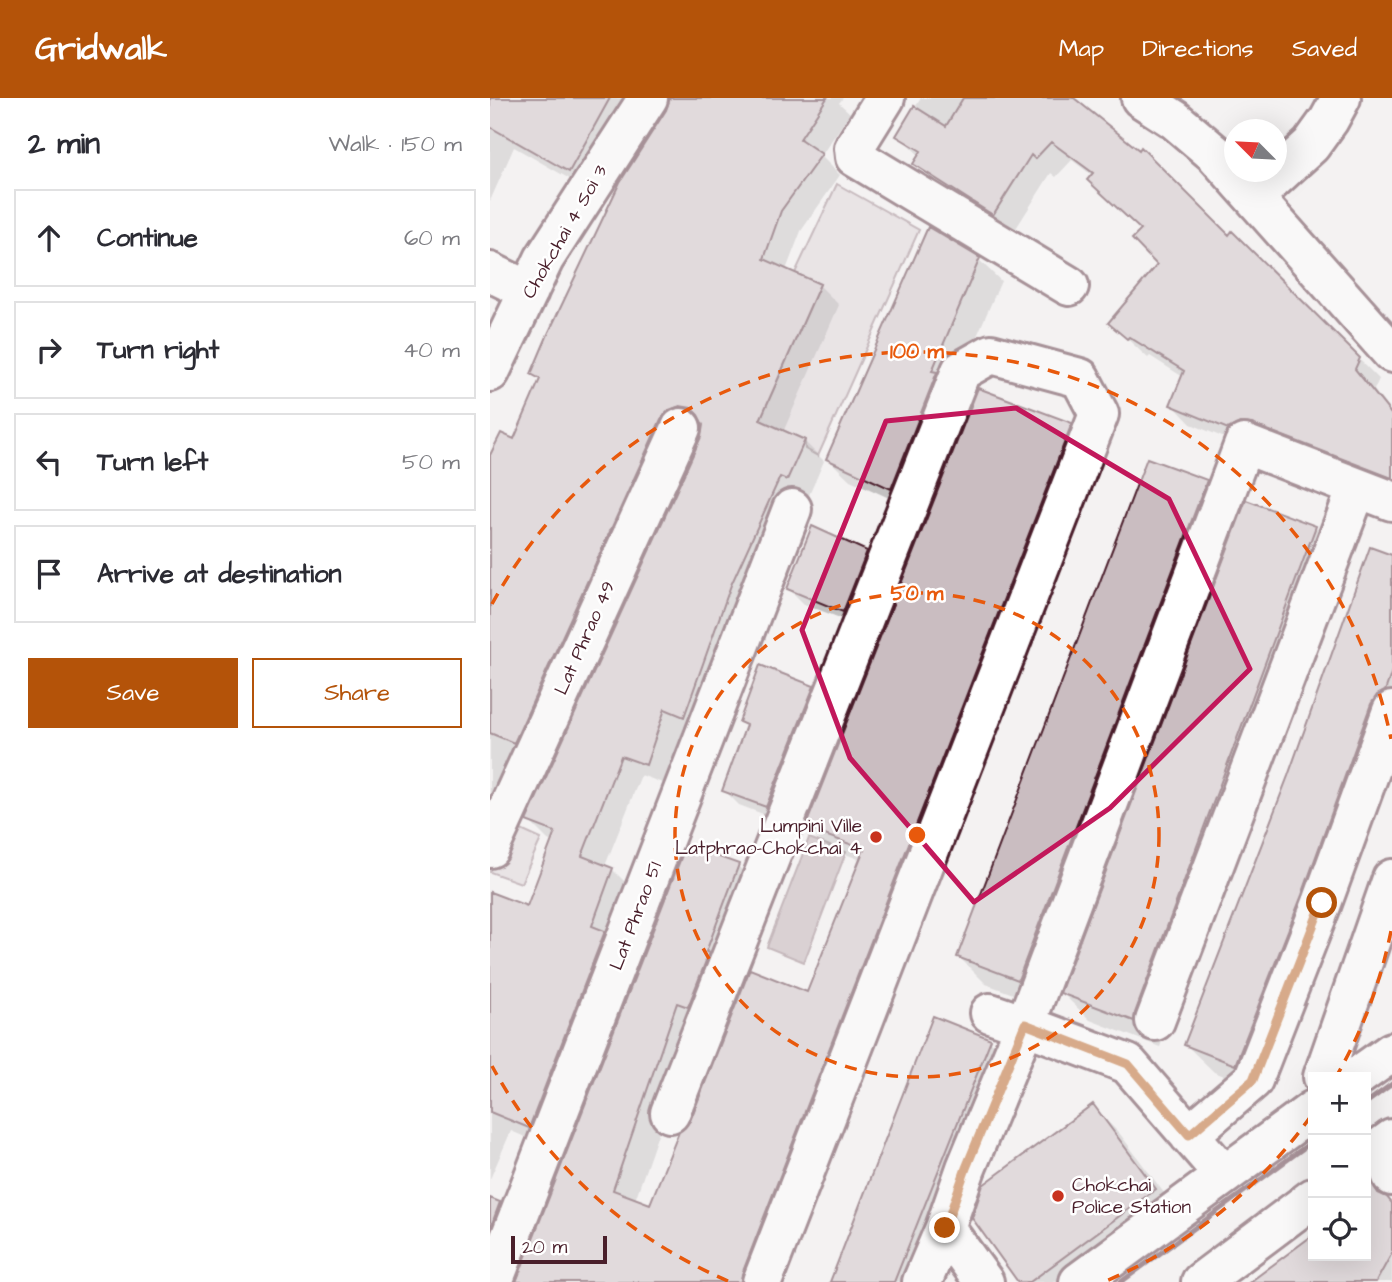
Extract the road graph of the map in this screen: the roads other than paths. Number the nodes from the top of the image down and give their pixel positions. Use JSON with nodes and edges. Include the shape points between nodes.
{"nodes":[{"id":1,"x":648,"y":98,"type":"edge"},
{"id":2,"x":885,"y":98,"type":"edge"},
{"id":3,"x":1141,"y":98,"type":"edge"},
{"id":4,"x":1341,"y":98,"type":"edge"},
{"id":5,"x":1254,"y":197,"type":"junction"},
{"id":6,"x":490,"y":272,"type":"edge"},
{"id":7,"x":1069,"y":286,"type":"dead end"},
{"id":8,"x":529,"y":291,"type":"junction"},
{"id":9,"x":1392,"y":353,"type":"edge"},
{"id":10,"x":490,"y":372,"type":"edge"},
{"id":11,"x":681,"y":428,"type":"dead end"},
{"id":12,"x":1375,"y":495,"type":"edge"},
{"id":13,"x":792,"y":509,"type":"dead end"},
{"id":14,"x":1391,"y":714,"type":"edge"},
{"id":15,"x":490,"y":848,"type":"edge"},
{"id":16,"x":1392,"y":879,"type":"edge"},
{"id":17,"x":1008,"y":1019,"type":"junction"},
{"id":18,"x":1155,"y":1021,"type":"dead end"},
{"id":19,"x":1392,"y":1052,"type":"edge"},
{"id":20,"x":1325,"y":1072,"type":"edge"},
{"id":21,"x":1364,"y":1072,"type":"edge"},
{"id":22,"x":1308,"y":1107,"type":"edge"},
{"id":23,"x":670,"y":1113,"type":"dead end"},
{"id":24,"x":1189,"y":1135,"type":"junction"},
{"id":25,"x":1224,"y":1175,"type":"junction"},
{"id":26,"x":1308,"y":1202,"type":"edge"},
{"id":27,"x":945,"y":1228,"type":"junction"},
{"id":28,"x":493,"y":1282,"type":"edge"},
{"id":29,"x":762,"y":1282,"type":"edge"},
{"id":30,"x":922,"y":1282,"type":"edge"},
{"id":31,"x":984,"y":1282,"type":"edge"},
{"id":32,"x":1079,"y":1282,"type":"edge"},
{"id":33,"x":1201,"y":1282,"type":"edge"}],
"edges":[{"from":1,"to":8,"type":"street","name":"Chokchai 4 Soi 3","via":[[591,183]]},
{"from":2,"to":7,"type":"street","via":[[854,148],[855,157]]},
{"from":3,"to":5,"type":"street","via":[[1215,154]]},
{"from":4,"to":5,"type":"street","via":[[1311,145]]},
{"from":5,"to":9,"type":"street"},
{"from":6,"to":8,"type":"street"},
{"from":8,"to":10,"type":"street","name":"Chokchai 4 Soi 3"},
{"from":11,"to":15,"type":"street","name":"Lat Phrao 49"},
{"from":12,"to":17,"type":"street","via":[[1244,444]]},
{"from":12,"to":18,"type":"street"},
{"from":13,"to":28,"type":"street","name":"Lat Phrao 51"},
{"from":14,"to":24,"type":"street","via":[[1253,1080]]},
{"from":16,"to":20,"type":"street"},
{"from":17,"to":24,"type":"street","via":[[1128,1064]]},
{"from":17,"to":27,"type":"street"},
{"from":19,"to":21,"type":"street"},
{"from":22,"to":25,"type":"street"},
{"from":23,"to":29,"type":"street","via":[[961,371],[991,354],[1080,378],[1099,414]]},
{"from":24,"to":25,"type":"street"},
{"from":25,"to":32,"type":"street"},
{"from":26,"to":33,"type":"street"},
{"from":27,"to":30,"type":"street"},
{"from":27,"to":31,"type":"street"}]}
